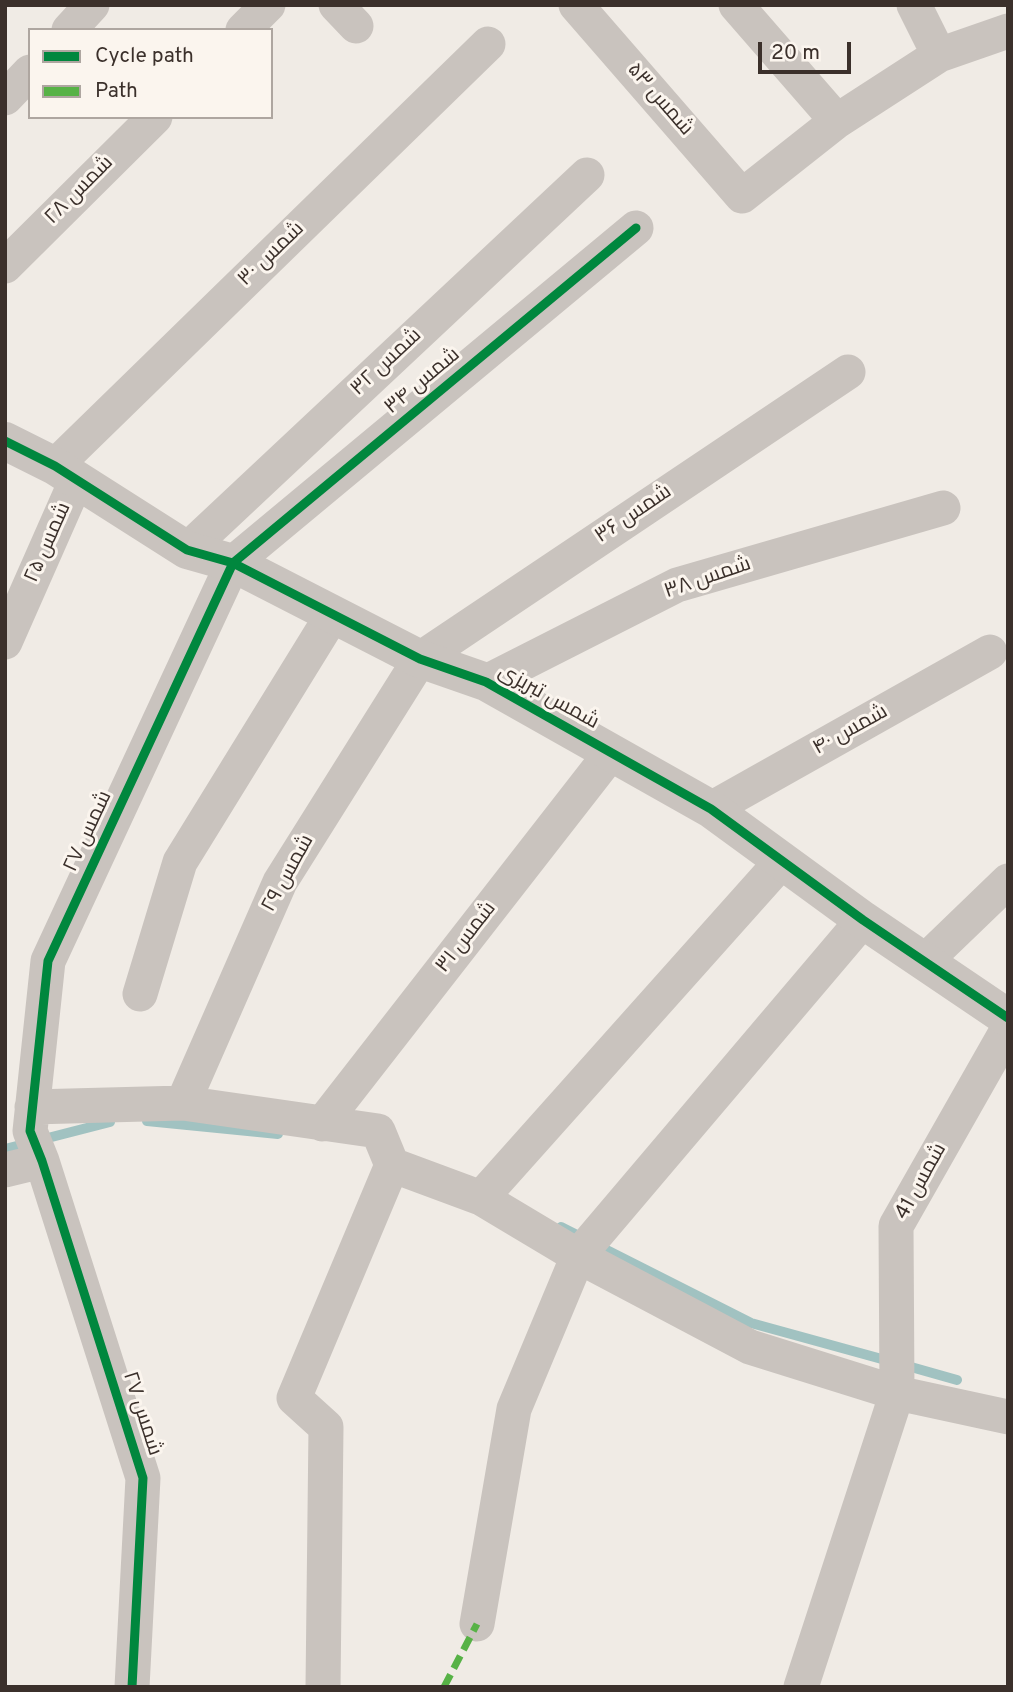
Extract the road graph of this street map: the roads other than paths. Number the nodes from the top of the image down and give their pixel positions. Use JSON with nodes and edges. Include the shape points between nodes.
{"nodes":[{"id":1,"x":92,"y":5,"type":"edge"},
{"id":2,"x":268,"y":5,"type":"edge"},
{"id":3,"x":576,"y":5,"type":"edge"},
{"id":4,"x":736,"y":5,"type":"edge"},
{"id":5,"x":914,"y":5,"type":"edge"},
{"id":6,"x":71,"y":28,"type":"edge"},
{"id":7,"x":245,"y":28,"type":"edge"},
{"id":8,"x":1008,"y":31,"type":"edge"},
{"id":9,"x":488,"y":44,"type":"dead end"},
{"id":10,"x":939,"y":55,"type":"junction"},
{"id":11,"x":28,"y":74,"type":"edge"},
{"id":12,"x":5,"y":98,"type":"edge"},
{"id":13,"x":153,"y":119,"type":"edge"},
{"id":14,"x":837,"y":121,"type":"junction"},
{"id":15,"x":587,"y":175,"type":"dead end"},
{"id":16,"x":636,"y":228,"type":"dead end"},
{"id":17,"x":5,"y":266,"type":"edge"},
{"id":18,"x":848,"y":372,"type":"dead end"},
{"id":19,"x":5,"y":441,"type":"edge"},
{"id":20,"x":66,"y":474,"type":"junction"},
{"id":21,"x":943,"y":508,"type":"dead end"},
{"id":22,"x":187,"y":550,"type":"junction"},
{"id":23,"x":233,"y":563,"type":"junction"},
{"id":24,"x":333,"y":614,"type":"junction"},
{"id":25,"x":5,"y":642,"type":"edge"},
{"id":26,"x":990,"y":652,"type":"dead end"},
{"id":27,"x":420,"y":659,"type":"junction"},
{"id":28,"x":486,"y":682,"type":"junction"},
{"id":29,"x":611,"y":753,"type":"junction"},
{"id":30,"x":711,"y":809,"type":"junction"},
{"id":31,"x":782,"y":861,"type":"junction"},
{"id":32,"x":1008,"y":881,"type":"edge"},
{"id":33,"x":863,"y":920,"type":"junction"},
{"id":34,"x":924,"y":962,"type":"junction"},
{"id":35,"x":140,"y":994,"type":"dead end"},
{"id":36,"x":1008,"y":1018,"type":"edge"},
{"id":37,"x":1008,"y":1029,"type":"edge"},
{"id":38,"x":183,"y":1103,"type":"junction"},
{"id":39,"x":322,"y":1124,"type":"junction"},
{"id":40,"x":35,"y":1133,"type":"junction"},
{"id":41,"x":392,"y":1165,"type":"junction"},
{"id":42,"x":5,"y":1170,"type":"edge"},
{"id":43,"x":481,"y":1198,"type":"junction"},
{"id":44,"x":578,"y":1256,"type":"junction"},
{"id":45,"x":897,"y":1393,"type":"junction"},
{"id":46,"x":1008,"y":1417,"type":"edge"},
{"id":47,"x":477,"y":1624,"type":"dead end"},
{"id":48,"x":132,"y":1687,"type":"edge"},
{"id":49,"x":323,"y":1687,"type":"edge"},
{"id":50,"x":801,"y":1687,"type":"edge"}],
"edges":[{"from":1,"to":6,"type":"street"},
{"from":2,"to":7,"type":"street"},
{"from":3,"to":14,"type":"street","name":"شمس ۵۳","via":[[742,196]]},
{"from":4,"to":14,"type":"street"},
{"from":5,"to":10,"type":"street"},
{"from":8,"to":10,"type":"street"},
{"from":9,"to":20,"type":"street","name":"شمس ۳۰"},
{"from":10,"to":14,"type":"street"},
{"from":11,"to":12,"type":"street"},
{"from":13,"to":17,"type":"street","name":"شمس ۲۸"},
{"from":15,"to":22,"type":"street","name":"شمس ۳۲"},
{"from":16,"to":23,"type":"street","name":"شمس ۳۴"},
{"from":18,"to":27,"type":"street","name":"شمس ۳۶"},
{"from":19,"to":20,"type":"street","name":"شمس تبریزی"},
{"from":20,"to":22,"type":"street","name":"شمس تبریزی"},
{"from":20,"to":25,"type":"street","name":"شمس ۲۵"},
{"from":21,"to":28,"type":"street","name":"شمس ۳۸","via":[[677,585]]},
{"from":22,"to":23,"type":"street","name":"شمس تبریزی"},
{"from":23,"to":24,"type":"street","name":"شمس تبریزی"},
{"from":23,"to":40,"type":"street","name":"شمس ۲۷","via":[[48,961]]},
{"from":24,"to":27,"type":"street","name":"شمس تبریزی"},
{"from":24,"to":35,"type":"street","via":[[180,862]]},
{"from":26,"to":30,"type":"street","name":"شمس ۴۰"},
{"from":27,"to":28,"type":"street","name":"شمس تبریزی"},
{"from":27,"to":38,"type":"street","name":"شمس ۲۹","via":[[280,882]]},
{"from":28,"to":29,"type":"street","name":"شمس تبریزی"},
{"from":29,"to":30,"type":"street","name":"شمس تبریزی"},
{"from":29,"to":39,"type":"street","name":"شمس ۳۱"},
{"from":30,"to":31,"type":"street","name":"شمس تبریزی"},
{"from":31,"to":33,"type":"street","name":"شمس تبریزی"},
{"from":31,"to":43,"type":"street"},
{"from":32,"to":34,"type":"street"},
{"from":33,"to":34,"type":"street","name":"شمس تبریزی"},
{"from":33,"to":44,"type":"street"},
{"from":34,"to":36,"type":"street","name":"شمس تبریزی"},
{"from":37,"to":45,"type":"street","name":"شمس 41","via":[[896,1226]]},
{"from":38,"to":39,"type":"street"},
{"from":38,"to":40,"type":"street"},
{"from":39,"to":41,"type":"street","via":[[379,1131]]},
{"from":40,"to":42,"type":"street"},
{"from":40,"to":48,"type":"street","name":"شمس ۲۷","via":[[143,1478]]},
{"from":41,"to":43,"type":"street"},
{"from":41,"to":49,"type":"street","via":[[294,1398],[326,1427]]},
{"from":43,"to":44,"type":"street"},
{"from":44,"to":45,"type":"street","via":[[750,1347]]},
{"from":44,"to":47,"type":"street","via":[[513,1409]]},
{"from":45,"to":46,"type":"street"},
{"from":45,"to":50,"type":"street","name":"شمس 41"}]}
